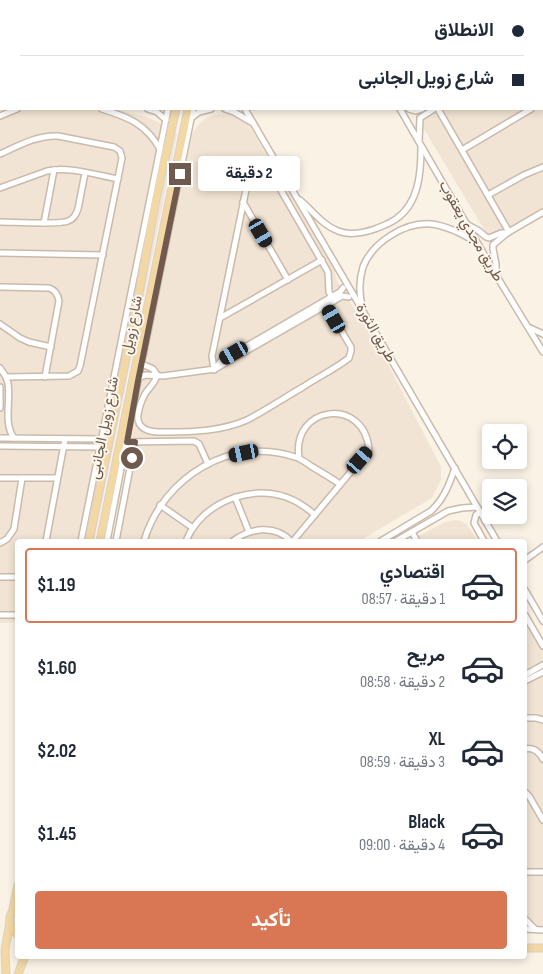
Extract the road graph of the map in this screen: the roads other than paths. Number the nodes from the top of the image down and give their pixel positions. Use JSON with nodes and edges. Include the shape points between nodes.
{"nodes":[{"id":1,"x":15,"y":110,"type":"edge"},
{"id":2,"x":105,"y":110,"type":"edge"},
{"id":3,"x":154,"y":110,"type":"edge"},
{"id":4,"x":168,"y":110,"type":"edge"},
{"id":5,"x":176,"y":110,"type":"edge"},
{"id":6,"x":188,"y":110,"type":"edge"},
{"id":7,"x":193,"y":110,"type":"edge"},
{"id":8,"x":208,"y":110,"type":"edge"},
{"id":9,"x":228,"y":110,"type":"edge"},
{"id":10,"x":246,"y":110,"type":"edge"},
{"id":11,"x":401,"y":110,"type":"edge"},
{"id":12,"x":413,"y":110,"type":"edge"},
{"id":13,"x":419,"y":110,"type":"edge"},
{"id":14,"x":434,"y":110,"type":"edge"},
{"id":15,"x":437,"y":110,"type":"edge"},
{"id":16,"x":529,"y":110,"type":"edge"},
{"id":17,"x":416,"y":111,"type":"junction"},
{"id":18,"x":0,"y":116,"type":"edge"},
{"id":19,"x":191,"y":118,"type":"junction"},
{"id":20,"x":420,"y":118,"type":"junction"},
{"id":21,"x":166,"y":120,"type":"junction"},
{"id":22,"x":254,"y":124,"type":"junction"},
{"id":23,"x":420,"y":144,"type":"junction"},
{"id":24,"x":160,"y":149,"type":"junction"},
{"id":25,"x":462,"y":150,"type":"junction"},
{"id":26,"x":0,"y":154,"type":"edge"},
{"id":27,"x":543,"y":167,"type":"edge"},
{"id":28,"x":54,"y":170,"type":"junction"},
{"id":29,"x":85,"y":173,"type":"junction"},
{"id":30,"x":118,"y":179,"type":"junction"},
{"id":31,"x":153,"y":183,"type":"junction"},
{"id":32,"x":0,"y":188,"type":"edge"},
{"id":33,"x":488,"y":195,"type":"junction"},
{"id":34,"x":296,"y":196,"type":"junction"},
{"id":35,"x":156,"y":199,"type":"junction"},
{"id":36,"x":243,"y":202,"type":"junction"},
{"id":37,"x":543,"y":212,"type":"edge"},
{"id":38,"x":0,"y":222,"type":"edge"},
{"id":39,"x":44,"y":223,"type":"junction"},
{"id":40,"x":467,"y":225,"type":"junction"},
{"id":41,"x":508,"y":232,"type":"junction"},
{"id":42,"x":489,"y":238,"type":"junction"},
{"id":43,"x":478,"y":244,"type":"junction"},
{"id":44,"x":494,"y":245,"type":"junction"},
{"id":45,"x":0,"y":253,"type":"edge"},
{"id":46,"x":103,"y":255,"type":"junction"},
{"id":47,"x":322,"y":260,"type":"junction"},
{"id":48,"x":496,"y":275,"type":"junction"},
{"id":49,"x":288,"y":280,"type":"junction"},
{"id":50,"x":0,"y":287,"type":"edge"},
{"id":51,"x":343,"y":288,"type":"dead end"},
{"id":52,"x":349,"y":298,"type":"dead end"},
{"id":53,"x":333,"y":299,"type":"junction"},
{"id":54,"x":326,"y":305,"type":"junction"},
{"id":55,"x":363,"y":311,"type":"junction"},
{"id":56,"x":220,"y":318,"type":"junction"},
{"id":57,"x":0,"y":324,"type":"edge"},
{"id":58,"x":528,"y":327,"type":"junction"},
{"id":59,"x":543,"y":334,"type":"edge"},
{"id":60,"x":51,"y":347,"type":"junction"},
{"id":61,"x":543,"y":352,"type":"edge"},
{"id":62,"x":142,"y":364,"type":"junction"},
{"id":63,"x":0,"y":368,"type":"edge"},
{"id":64,"x":214,"y":370,"type":"junction"},
{"id":65,"x":157,"y":376,"type":"junction"},
{"id":66,"x":6,"y":377,"type":"junction"},
{"id":67,"x":45,"y":377,"type":"junction"},
{"id":68,"x":138,"y":381,"type":"junction"},
{"id":69,"x":0,"y":387,"type":"edge"},
{"id":70,"x":0,"y":408,"type":"edge"},
{"id":71,"x":0,"y":438,"type":"edge"},
{"id":72,"x":14,"y":438,"type":"junction"},
{"id":73,"x":65,"y":439,"type":"junction"},
{"id":74,"x":102,"y":439,"type":"junction"},
{"id":75,"x":127,"y":442,"type":"junction"},
{"id":76,"x":135,"y":442,"type":"junction"},
{"id":77,"x":0,"y":446,"type":"edge"},
{"id":78,"x":63,"y":447,"type":"junction"},
{"id":79,"x":100,"y":447,"type":"junction"},
{"id":80,"x":299,"y":458,"type":"junction"},
{"id":81,"x":97,"y":460,"type":"junction"},
{"id":82,"x":208,"y":464,"type":"junction"},
{"id":83,"x":455,"y":468,"type":"junction"},
{"id":84,"x":102,"y":474,"type":"junction"},
{"id":85,"x":0,"y":478,"type":"edge"},
{"id":86,"x":22,"y":478,"type":"junction"},
{"id":87,"x":57,"y":478,"type":"junction"},
{"id":88,"x":115,"y":481,"type":"junction"},
{"id":89,"x":340,"y":484,"type":"junction"},
{"id":90,"x":235,"y":497,"type":"junction"},
{"id":91,"x":97,"y":501,"type":"junction"},
{"id":92,"x":108,"y":502,"type":"junction"},
{"id":93,"x":160,"y":505,"type":"junction"},
{"id":94,"x":436,"y":506,"type":"junction"},
{"id":95,"x":479,"y":509,"type":"junction"},
{"id":96,"x":315,"y":515,"type":"junction"},
{"id":97,"x":441,"y":515,"type":"junction"},
{"id":98,"x":94,"y":516,"type":"junction"},
{"id":99,"x":105,"y":517,"type":"junction"},
{"id":100,"x":193,"y":528,"type":"junction"},
{"id":101,"x":249,"y":532,"type":"junction"},
{"id":102,"x":412,"y":532,"type":"junction"},
{"id":103,"x":46,"y":539,"type":"edge"},
{"id":104,"x":81,"y":539,"type":"edge"},
{"id":105,"x":89,"y":539,"type":"edge"},
{"id":106,"x":100,"y":539,"type":"edge"},
{"id":107,"x":107,"y":539,"type":"edge"},
{"id":108,"x":116,"y":539,"type":"edge"},
{"id":109,"x":145,"y":539,"type":"edge"},
{"id":110,"x":187,"y":539,"type":"edge"},
{"id":111,"x":235,"y":539,"type":"edge"},
{"id":112,"x":290,"y":539,"type":"edge"},
{"id":113,"x":294,"y":539,"type":"edge"},
{"id":114,"x":384,"y":539,"type":"edge"},
{"id":115,"x":400,"y":539,"type":"edge"},
{"id":116,"x":416,"y":539,"type":"edge"},
{"id":117,"x":483,"y":539,"type":"edge"},
{"id":118,"x":496,"y":539,"type":"edge"},
{"id":119,"x":0,"y":543,"type":"edge"},
{"id":120,"x":543,"y":547,"type":"edge"},
{"id":121,"x":527,"y":559,"type":"edge"},
{"id":122,"x":0,"y":576,"type":"edge"},
{"id":123,"x":15,"y":577,"type":"edge"},
{"id":124,"x":527,"y":593,"type":"edge"},
{"id":125,"x":0,"y":615,"type":"edge"},
{"id":126,"x":15,"y":615,"type":"edge"},
{"id":127,"x":527,"y":618,"type":"edge"},
{"id":128,"x":543,"y":621,"type":"edge"},
{"id":129,"x":543,"y":646,"type":"edge"},
{"id":130,"x":543,"y":665,"type":"edge"},
{"id":131,"x":536,"y":672,"type":"junction"},
{"id":132,"x":543,"y":672,"type":"edge"},
{"id":133,"x":527,"y":674,"type":"edge"},
{"id":134,"x":527,"y":679,"type":"edge"},
{"id":135,"x":527,"y":718,"type":"edge"},
{"id":136,"x":543,"y":720,"type":"edge"},
{"id":137,"x":527,"y":749,"type":"edge"},
{"id":138,"x":543,"y":759,"type":"edge"},
{"id":139,"x":527,"y":794,"type":"edge"},
{"id":140,"x":543,"y":820,"type":"edge"},
{"id":141,"x":527,"y":872,"type":"edge"},
{"id":142,"x":543,"y":872,"type":"edge"},
{"id":143,"x":15,"y":907,"type":"edge"},
{"id":144,"x":527,"y":921,"type":"edge"},
{"id":145,"x":10,"y":922,"type":"junction"},
{"id":146,"x":527,"y":929,"type":"edge"},
{"id":147,"x":536,"y":930,"type":"junction"},
{"id":148,"x":543,"y":930,"type":"edge"},
{"id":149,"x":15,"y":932,"type":"edge"},
{"id":150,"x":527,"y":948,"type":"edge"},
{"id":151,"x":543,"y":948,"type":"edge"},
{"id":152,"x":2,"y":953,"type":"edge"},
{"id":153,"x":24,"y":959,"type":"edge"},
{"id":154,"x":6,"y":974,"type":"edge"},
{"id":155,"x":17,"y":974,"type":"edge"}],
"edges":[{"from":1,"to":18,"type":"street"},
{"from":2,"to":24,"type":"street","via":[[133,120],[146,130]]},
{"from":3,"to":21,"type":"street"},
{"from":4,"to":21,"type":"street","name":"شارع زويل الجانبى"},
{"from":5,"to":35,"type":"main road","name":"شارع زويل"},
{"from":6,"to":88,"type":"main road","name":"شارع زويل"},
{"from":7,"to":19,"type":"street","name":"شارع زويل الجانبى"},
{"from":8,"to":19,"type":"street"},
{"from":9,"to":22,"type":"street","name":"طريق الثورة"},
{"from":10,"to":22,"type":"street","name":"طريق الثورة"},
{"from":11,"to":23,"type":"street","name":"طريق مجدي يعقوب"},
{"from":12,"to":17,"type":"street"},
{"from":13,"to":17,"type":"street"},
{"from":14,"to":20,"type":"street"},
{"from":15,"to":25,"type":"street"},
{"from":16,"to":25,"type":"street"},
{"from":17,"to":20,"type":"street"},
{"from":19,"to":62,"type":"street","name":"شارع زويل الجانبى"},
{"from":20,"to":23,"type":"street"},
{"from":21,"to":24,"type":"street","name":"شارع زويل الجانبى"},
{"from":22,"to":34,"type":"street","name":"طريق الثورة"},
{"from":23,"to":34,"type":"street","via":[[416,192],[406,210],[388,224],[370,231],[345,234],[328,226]]},
{"from":23,"to":40,"type":"street","name":"طريق مجدي يعقوب"},
{"from":24,"to":31,"type":"street","name":"شارع زويل الجانبى"},
{"from":25,"to":33,"type":"street"},
{"from":26,"to":30,"type":"street","via":[[51,136],[114,147],[122,158]]},
{"from":27,"to":33,"type":"street"},
{"from":28,"to":29,"type":"street"},
{"from":28,"to":32,"type":"street"},
{"from":28,"to":39,"type":"street"},
{"from":29,"to":30,"type":"street"},
{"from":29,"to":39,"type":"street","via":[[78,209],[73,218],[64,223]]},
{"from":30,"to":46,"type":"street"},
{"from":31,"to":35,"type":"main road"},
{"from":31,"to":74,"type":"street","name":"شارع زويل الجانبى"},
{"from":33,"to":41,"type":"street"},
{"from":34,"to":55,"type":"street","name":"طريق الثورة"},
{"from":35,"to":84,"type":"main road","name":"شارع زويل"},
{"from":36,"to":47,"type":"street","via":[[250,171],[265,167]]},
{"from":36,"to":49,"type":"street"},
{"from":36,"to":56,"type":"street"},
{"from":37,"to":41,"type":"street"},
{"from":38,"to":39,"type":"street"},
{"from":40,"to":42,"type":"street"},
{"from":40,"to":43,"type":"street","name":"طريق مجدي يعقوب"},
{"from":41,"to":42,"type":"street"},
{"from":41,"to":44,"type":"street"},
{"from":42,"to":44,"type":"street"},
{"from":43,"to":48,"type":"street","name":"طريق مجدي يعقوب"},
{"from":43,"to":55,"type":"street","via":[[455,231],[430,224],[418,224],[385,239],[363,268],[359,288]]},
{"from":44,"to":48,"type":"street"},
{"from":45,"to":46,"type":"street"},
{"from":46,"to":67,"type":"street","via":[[78,371],[69,376]]},
{"from":47,"to":49,"type":"street"},
{"from":47,"to":53,"type":"street","via":[[328,272],[328,286]]},
{"from":48,"to":58,"type":"street","name":"طريق مجدي يعقوب"},
{"from":49,"to":56,"type":"street"},
{"from":50,"to":60,"type":"street","via":[[48,288],[56,292],[59,301]]},
{"from":51,"to":53,"type":"street"},
{"from":52,"to":53,"type":"street"},
{"from":53,"to":54,"type":"street"},
{"from":53,"to":64,"type":"street","via":[[221,361]]},
{"from":54,"to":64,"type":"street"},
{"from":54,"to":65,"type":"street","via":[[351,347],[348,358],[245,420],[209,430],[147,430],[139,423],[139,411],[142,399]]},
{"from":55,"to":83,"type":"street","name":"طريق الثورة"},
{"from":56,"to":64,"type":"street","via":[[212,356]]},
{"from":57,"to":60,"type":"street","via":[[28,342]]},
{"from":58,"to":59,"type":"street"},
{"from":58,"to":61,"type":"street","name":"طريق مجدي يعقوب"},
{"from":60,"to":67,"type":"street"},
{"from":62,"to":65,"type":"street","via":[[153,369]]},
{"from":62,"to":68,"type":"street","name":"شارع زويل الجانبى"},
{"from":63,"to":66,"type":"street"},
{"from":64,"to":65,"type":"street"},
{"from":65,"to":68,"type":"street","via":[[142,376]]},
{"from":66,"to":67,"type":"street"},
{"from":66,"to":72,"type":"street","via":[[9,388],[8,426]]},
{"from":68,"to":75,"type":"street","name":"شارع زويل الجانبى"},
{"from":69,"to":70,"type":"street"},
{"from":71,"to":72,"type":"street"},
{"from":72,"to":73,"type":"street"},
{"from":73,"to":74,"type":"street"},
{"from":73,"to":78,"type":"street"},
{"from":74,"to":79,"type":"street","name":"شارع زويل الجانبى"},
{"from":75,"to":76,"type":"street"},
{"from":75,"to":88,"type":"street","name":"شارع زويل الجانبى"},
{"from":76,"to":82,"type":"street","via":[[194,441],[199,444]]},
{"from":76,"to":108,"type":"street"},
{"from":77,"to":78,"type":"street"},
{"from":78,"to":79,"type":"street"},
{"from":78,"to":87,"type":"street"},
{"from":79,"to":81,"type":"street","name":"شارع زويل الجانبى"},
{"from":80,"to":82,"type":"street","via":[[253,452]]},
{"from":80,"to":89,"type":"street"},
{"from":80,"to":89,"type":"street","via":[[300,436],[315,419],[329,414],[351,418],[363,428],[369,450]]},
{"from":81,"to":84,"type":"main road"},
{"from":81,"to":104,"type":"street","name":"شارع زويل الجانبى"},
{"from":82,"to":93,"type":"street","via":[[181,481]]},
{"from":83,"to":94,"type":"street","via":[[446,492]]},
{"from":83,"to":95,"type":"street","name":"طريق الثورة"},
{"from":84,"to":91,"type":"main road","name":"شارع زويل"},
{"from":85,"to":86,"type":"street"},
{"from":86,"to":87,"type":"street"},
{"from":86,"to":119,"type":"street","via":[[14,530]]},
{"from":87,"to":103,"type":"street"},
{"from":88,"to":92,"type":"main road","name":"شارع زويل"},
{"from":88,"to":107,"type":"street","name":"شارع زويل الجانبى"},
{"from":89,"to":96,"type":"street"},
{"from":90,"to":96,"type":"street","via":[[253,493],[284,496]]},
{"from":90,"to":100,"type":"street","via":[[212,509]]},
{"from":90,"to":101,"type":"street"},
{"from":91,"to":92,"type":"main road","via":[[102,504]]},
{"from":91,"to":98,"type":"main road","name":"شارع زويل"},
{"from":92,"to":99,"type":"main road","name":"شارع زويل"},
{"from":93,"to":100,"type":"street"},
{"from":93,"to":109,"type":"street"},
{"from":94,"to":97,"type":"street"},
{"from":94,"to":114,"type":"street"},
{"from":95,"to":97,"type":"street","via":[[455,509]]},
{"from":95,"to":117,"type":"street","via":[[474,523]]},
{"from":95,"to":118,"type":"street","name":"طريق الثورة"},
{"from":96,"to":113,"type":"street"},
{"from":97,"to":102,"type":"street"},
{"from":98,"to":99,"type":"main road"},
{"from":98,"to":105,"type":"main road","name":"شارع زويل"},
{"from":99,"to":106,"type":"main road","name":"شارع زويل"},
{"from":100,"to":110,"type":"street"},
{"from":101,"to":111,"type":"street"},
{"from":101,"to":112,"type":"street","via":[[268,530]]},
{"from":102,"to":115,"type":"street"},
{"from":102,"to":116,"type":"street"},
{"from":120,"to":121,"type":"street"},
{"from":122,"to":123,"type":"street"},
{"from":124,"to":128,"type":"street"},
{"from":125,"to":126,"type":"street"},
{"from":127,"to":129,"type":"street"},
{"from":130,"to":131,"type":"street"},
{"from":131,"to":132,"type":"street"},
{"from":131,"to":133,"type":"street"},
{"from":131,"to":134,"type":"street"},
{"from":135,"to":136,"type":"street"},
{"from":137,"to":138,"type":"street","via":[[536,750]]},
{"from":139,"to":140,"type":"street"},
{"from":141,"to":142,"type":"street"},
{"from":143,"to":145,"type":"main road"},
{"from":144,"to":147,"type":"street"},
{"from":145,"to":149,"type":"main road"},
{"from":145,"to":152,"type":"main road"},
{"from":146,"to":147,"type":"street"},
{"from":147,"to":148,"type":"street"},
{"from":150,"to":151,"type":"main road"},
{"from":152,"to":154,"type":"main road"},
{"from":153,"to":155,"type":"main road"},
{"from":154,"to":155,"type":"main road"}]}
